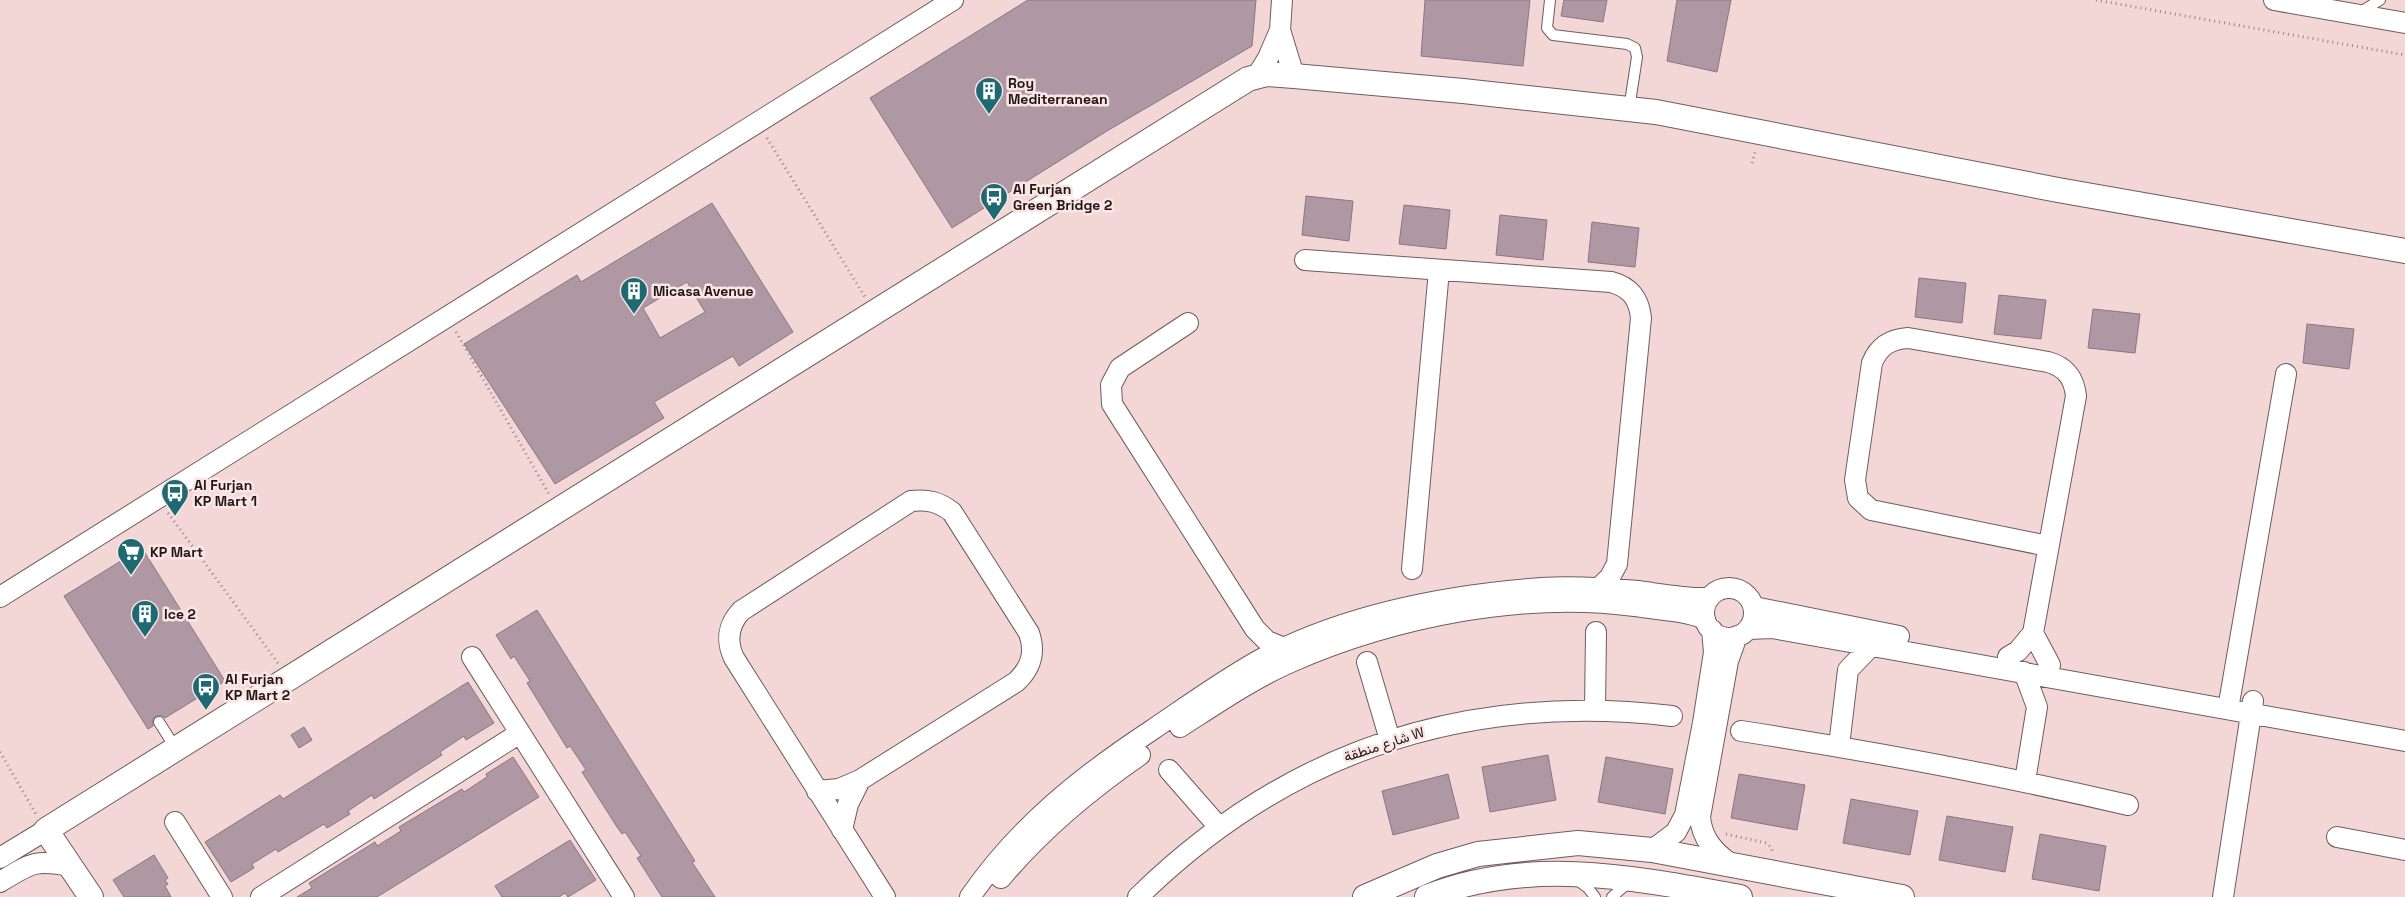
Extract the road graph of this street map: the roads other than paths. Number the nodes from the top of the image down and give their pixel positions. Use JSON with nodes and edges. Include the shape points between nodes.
{"nodes":[{"id":1,"x":953,"y":0,"type":"edge"},
{"id":2,"x":1282,"y":0,"type":"edge"},
{"id":3,"x":1550,"y":0,"type":"edge"},
{"id":4,"x":2274,"y":0,"type":"edge"},
{"id":5,"x":2380,"y":0,"type":"edge"},
{"id":6,"x":2356,"y":15,"type":"junction"},
{"id":7,"x":2405,"y":23,"type":"edge"},
{"id":8,"x":1280,"y":30,"type":"junction"},
{"id":9,"x":1257,"y":76,"type":"junction"},
{"id":10,"x":1294,"y":76,"type":"junction"},
{"id":11,"x":1630,"y":109,"type":"junction"},
{"id":12,"x":2405,"y":251,"type":"edge"},
{"id":13,"x":1305,"y":260,"type":"dead end"},
{"id":14,"x":1439,"y":270,"type":"junction"},
{"id":15,"x":1188,"y":323,"type":"dead end"},
{"id":16,"x":2286,"y":374,"type":"dead end"},
{"id":17,"x":2048,"y":546,"type":"junction"},
{"id":18,"x":1617,"y":564,"type":"junction"},
{"id":19,"x":1412,"y":569,"type":"dead end"},
{"id":20,"x":1600,"y":588,"type":"junction"},
{"id":21,"x":1630,"y":590,"type":"junction"},
{"id":22,"x":0,"y":597,"type":"edge"},
{"id":23,"x":1709,"y":598,"type":"junction"},
{"id":24,"x":1754,"y":607,"type":"junction"},
{"id":25,"x":1709,"y":625,"type":"junction"},
{"id":26,"x":1255,"y":629,"type":"junction"},
{"id":27,"x":1596,"y":632,"type":"dead end"},
{"id":28,"x":1743,"y":633,"type":"junction"},
{"id":29,"x":2034,"y":633,"type":"junction"},
{"id":30,"x":1832,"y":638,"type":"junction"},
{"id":31,"x":1872,"y":645,"type":"junction"},
{"id":32,"x":1284,"y":648,"type":"junction"},
{"id":33,"x":472,"y":657,"type":"dead end"},
{"id":34,"x":2008,"y":657,"type":"junction"},
{"id":35,"x":1367,"y":662,"type":"dead end"},
{"id":36,"x":1251,"y":664,"type":"junction"},
{"id":37,"x":2050,"y":665,"type":"junction"},
{"id":38,"x":1848,"y":670,"type":"junction"},
{"id":39,"x":2024,"y":672,"type":"junction"},
{"id":40,"x":2066,"y":680,"type":"junction"},
{"id":41,"x":2228,"y":703,"type":"junction"},
{"id":42,"x":2037,"y":707,"type":"junction"},
{"id":43,"x":2252,"y":707,"type":"junction"},
{"id":44,"x":1595,"y":710,"type":"junction"},
{"id":45,"x":1672,"y":716,"type":"dead end"},
{"id":46,"x":159,"y":722,"type":"dead end"},
{"id":47,"x":2405,"y":728,"type":"edge"},
{"id":48,"x":1741,"y":731,"type":"dead end"},
{"id":49,"x":520,"y":734,"type":"junction"},
{"id":50,"x":1390,"y":740,"type":"junction"},
{"id":51,"x":2405,"y":741,"type":"edge"},
{"id":52,"x":1839,"y":746,"type":"junction"},
{"id":53,"x":176,"y":749,"type":"junction"},
{"id":54,"x":1169,"y":770,"type":"dead end"},
{"id":55,"x":860,"y":780,"type":"junction"},
{"id":56,"x":2025,"y":781,"type":"junction"},
{"id":57,"x":817,"y":791,"type":"junction"},
{"id":58,"x":2128,"y":805,"type":"dead end"},
{"id":59,"x":175,"y":822,"type":"dead end"},
{"id":60,"x":1218,"y":826,"type":"junction"},
{"id":61,"x":46,"y":830,"type":"junction"},
{"id":62,"x":842,"y":830,"type":"junction"},
{"id":63,"x":2337,"y":837,"type":"dead end"},
{"id":64,"x":1652,"y":850,"type":"junction"},
{"id":65,"x":2405,"y":850,"type":"edge"},
{"id":66,"x":0,"y":858,"type":"edge"},
{"id":67,"x":1731,"y":864,"type":"junction"},
{"id":68,"x":71,"y":866,"type":"junction"},
{"id":69,"x":1562,"y":874,"type":"junction"},
{"id":70,"x":1637,"y":878,"type":"junction"},
{"id":71,"x":0,"y":882,"type":"edge"},
{"id":72,"x":91,"y":897,"type":"edge"},
{"id":73,"x":222,"y":897,"type":"edge"},
{"id":74,"x":261,"y":897,"type":"edge"},
{"id":75,"x":624,"y":897,"type":"edge"},
{"id":76,"x":885,"y":897,"type":"edge"},
{"id":77,"x":970,"y":897,"type":"edge"},
{"id":78,"x":986,"y":897,"type":"edge"},
{"id":79,"x":1138,"y":897,"type":"edge"},
{"id":80,"x":1366,"y":897,"type":"edge"},
{"id":81,"x":1427,"y":897,"type":"edge"},
{"id":82,"x":1595,"y":897,"type":"edge"},
{"id":83,"x":1612,"y":897,"type":"edge"},
{"id":84,"x":1740,"y":897,"type":"edge"},
{"id":85,"x":1902,"y":897,"type":"edge"},
{"id":86,"x":2223,"y":897,"type":"edge"}],
"edges":[{"from":1,"to":22,"type":"street"},
{"from":2,"to":8,"type":"street"},
{"from":3,"to":11,"type":"lane","via":[[1547,28],[1553,35],[1627,44],[1635,48],[1637,57]]},
{"from":4,"to":6,"type":"street"},
{"from":5,"to":6,"type":"lane"},
{"from":6,"to":7,"type":"street"},
{"from":8,"to":9,"type":"street"},
{"from":8,"to":10,"type":"street"},
{"from":9,"to":10,"type":"street"},
{"from":9,"to":53,"type":"street"},
{"from":10,"to":11,"type":"street","via":[[1463,90]]},
{"from":11,"to":12,"type":"street","via":[[2058,190]]},
{"from":13,"to":14,"type":"street"},
{"from":14,"to":18,"type":"street","via":[[1611,282],[1628,289],[1638,302],[1641,318]]},
{"from":14,"to":19,"type":"street"},
{"from":15,"to":26,"type":"street","via":[[1120,368],[1113,379],[1110,398]]},
{"from":16,"to":41,"type":"street"},
{"from":17,"to":17,"type":"street","via":[[2076,396],[2071,377],[2064,369],[2048,362],[1908,338],[1884,344],[1872,363],[1854,480],[1858,498],[1871,510]]},
{"from":17,"to":29,"type":"street"},
{"from":18,"to":20,"type":"street"},
{"from":18,"to":21,"type":"street"},
{"from":20,"to":21,"type":"street"},
{"from":20,"to":32,"type":"street","via":[[1543,588],[1428,603],[1352,622]]},
{"from":21,"to":23,"type":"street"},
{"from":23,"to":24,"type":"street","via":[[1721,590],[1735,589],[1744,592]]},
{"from":23,"to":25,"type":"street","via":[[1706,605]]},
{"from":24,"to":28,"type":"street","via":[[1752,622]]},
{"from":24,"to":34,"type":"street"},
{"from":25,"to":28,"type":"street","via":[[1719,635]]},
{"from":25,"to":64,"type":"street","via":[[1714,652],[1704,723],[1685,815],[1676,832]]},
{"from":25,"to":78,"type":"street","via":[[1690,614],[1615,604],[1544,603],[1431,618],[1349,639],[1258,679],[1181,726],[1104,780],[1026,849]]},
{"from":26,"to":32,"type":"street","via":[[1268,641]]},
{"from":26,"to":36,"type":"street","via":[[1256,647]]},
{"from":27,"to":44,"type":"street"},
{"from":28,"to":30,"type":"street","via":[[1772,628]]},
{"from":28,"to":67,"type":"street","via":[[1728,662],[1700,818],[1709,843]]},
{"from":29,"to":34,"type":"street"},
{"from":29,"to":37,"type":"street"},
{"from":30,"to":31,"type":"street"},
{"from":30,"to":38,"type":"street"},
{"from":31,"to":38,"type":"street"},
{"from":31,"to":39,"type":"street"},
{"from":32,"to":36,"type":"street"},
{"from":33,"to":49,"type":"street"},
{"from":34,"to":37,"type":"street"},
{"from":35,"to":50,"type":"street"},
{"from":36,"to":77,"type":"street","via":[[1089,773],[1050,805],[1015,840]]},
{"from":37,"to":41,"type":"street"},
{"from":38,"to":52,"type":"street"},
{"from":39,"to":40,"type":"street"},
{"from":39,"to":42,"type":"street"},
{"from":40,"to":41,"type":"street"},
{"from":40,"to":42,"type":"street"},
{"from":41,"to":43,"type":"street"},
{"from":42,"to":56,"type":"street"},
{"from":43,"to":47,"type":"street"},
{"from":43,"to":51,"type":"street"},
{"from":43,"to":86,"type":"street"},
{"from":44,"to":45,"type":"street","name":"شارع منطقة W"},
{"from":44,"to":50,"type":"street","name":"شارع منطقة W","via":[[1510,714],[1449,724]]},
{"from":46,"to":53,"type":"lane"},
{"from":48,"to":52,"type":"street"},
{"from":49,"to":74,"type":"street"},
{"from":49,"to":75,"type":"street"},
{"from":50,"to":60,"type":"street","name":"شارع منطقة W","via":[[1286,785]]},
{"from":52,"to":56,"type":"street"},
{"from":53,"to":61,"type":"street"},
{"from":54,"to":60,"type":"street"},
{"from":55,"to":57,"type":"street","via":[[839,789]]},
{"from":55,"to":57,"type":"street","via":[[1016,682],[1031,663],[1029,634],[952,512],[933,501],[911,501],[741,611],[732,623],[728,640],[734,658]]},
{"from":55,"to":62,"type":"street","via":[[848,804]]},
{"from":56,"to":58,"type":"street"},
{"from":57,"to":62,"type":"street"},
{"from":59,"to":73,"type":"street"},
{"from":60,"to":79,"type":"street","name":"شارع منطقة W","via":[[1171,864]]},
{"from":61,"to":66,"type":"street"},
{"from":61,"to":68,"type":"street"},
{"from":62,"to":76,"type":"street"},
{"from":63,"to":65,"type":"street"},
{"from":64,"to":67,"type":"street"},
{"from":64,"to":80,"type":"street","via":[[1578,843],[1478,854],[1437,866]]},
{"from":67,"to":85,"type":"street"},
{"from":68,"to":71,"type":"street","via":[[37,862]]},
{"from":68,"to":72,"type":"street"},
{"from":69,"to":70,"type":"street"},
{"from":69,"to":81,"type":"street","via":[[1491,879]]},
{"from":69,"to":82,"type":"lane","via":[[1576,879]]},
{"from":70,"to":83,"type":"lane"},
{"from":70,"to":84,"type":"street"}]}
